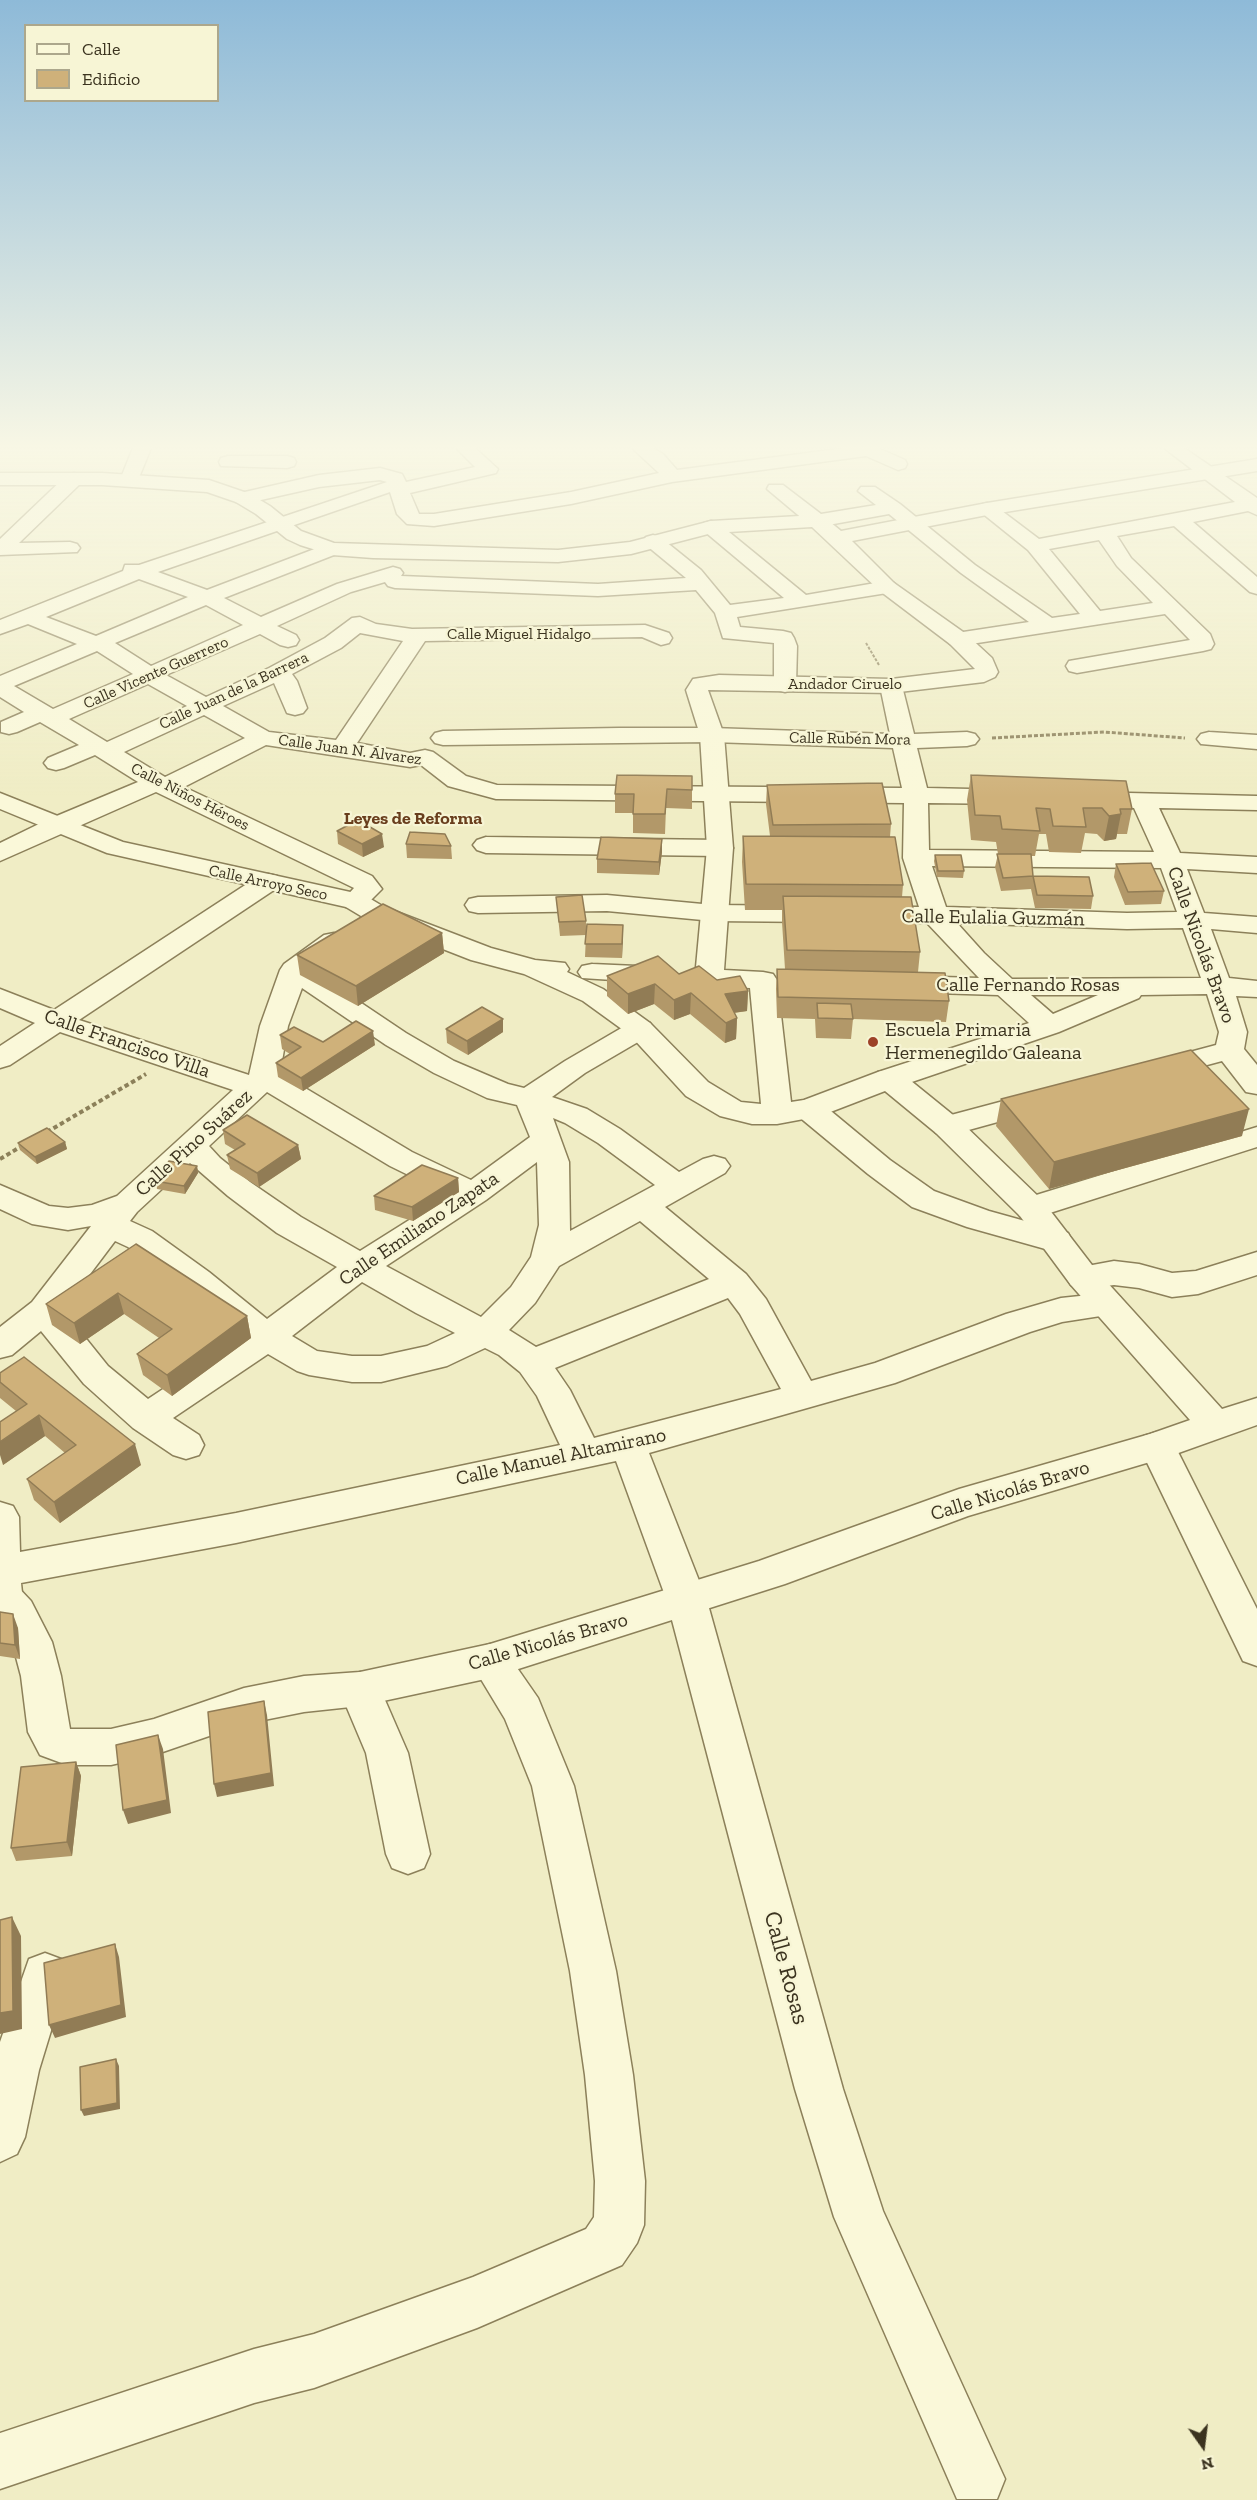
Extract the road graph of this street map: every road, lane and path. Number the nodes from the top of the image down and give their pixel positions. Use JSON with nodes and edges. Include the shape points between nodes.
{"nodes":[{"id":1,"x":121,"y":565,"type":"edge"},
{"id":2,"x":158,"y":565,"type":"edge"},
{"id":3,"x":291,"y":565,"type":"edge"},
{"id":4,"x":381,"y":565,"type":"edge"},
{"id":5,"x":449,"y":565,"type":"edge"},
{"id":6,"x":683,"y":565,"type":"edge"},
{"id":7,"x":757,"y":565,"type":"edge"},
{"id":8,"x":864,"y":565,"type":"edge"},
{"id":9,"x":963,"y":565,"type":"edge"},
{"id":10,"x":1051,"y":565,"type":"edge"},
{"id":11,"x":1127,"y":565,"type":"edge"},
{"id":12,"x":1230,"y":565,"type":"edge"},
{"id":13,"x":395,"y":569,"type":"junction"},
{"id":14,"x":140,"y":571,"type":"junction"},
{"id":15,"x":701,"y":583,"type":"junction"},
{"id":16,"x":887,"y":587,"type":"junction"},
{"id":17,"x":1257,"y":588,"type":"edge"},
{"id":18,"x":207,"y":597,"type":"junction"},
{"id":19,"x":802,"y":602,"type":"junction"},
{"id":20,"x":1168,"y":607,"type":"junction"},
{"id":21,"x":725,"y":612,"type":"junction"},
{"id":22,"x":28,"y":617,"type":"junction"},
{"id":23,"x":1094,"y":617,"type":"junction"},
{"id":24,"x":360,"y":623,"type":"junction"},
{"id":25,"x":1046,"y":624,"type":"junction"},
{"id":26,"x":264,"y":626,"type":"junction"},
{"id":27,"x":0,"y":628,"type":"edge"},
{"id":28,"x":412,"y":635,"type":"junction"},
{"id":29,"x":661,"y":638,"type":"dead end"},
{"id":30,"x":958,"y":639,"type":"junction"},
{"id":31,"x":288,"y":640,"type":"dead end"},
{"id":32,"x":97,"y":643,"type":"junction"},
{"id":33,"x":1077,"y":666,"type":"dead end"},
{"id":34,"x":278,"y":673,"type":"junction"},
{"id":35,"x":151,"y":676,"type":"junction"},
{"id":36,"x":785,"y":685,"type":"junction"},
{"id":37,"x":0,"y":686,"type":"edge"},
{"id":38,"x":891,"y":686,"type":"junction"},
{"id":39,"x":203,"y":706,"type":"junction"},
{"id":40,"x":295,"y":708,"type":"dead end"},
{"id":41,"x":48,"y":715,"type":"junction"},
{"id":42,"x":9,"y":727,"type":"dead end"},
{"id":43,"x":712,"y":735,"type":"junction"},
{"id":44,"x":263,"y":738,"type":"junction"},
{"id":45,"x":443,"y":738,"type":"dead end"},
{"id":46,"x":968,"y":739,"type":"joint"},
{"id":47,"x":1209,"y":739,"type":"joint"},
{"id":48,"x":902,"y":741,"type":"junction"},
{"id":49,"x":1257,"y":742,"type":"edge"},
{"id":50,"x":342,"y":748,"type":"junction"},
{"id":51,"x":101,"y":749,"type":"junction"},
{"id":52,"x":56,"y":763,"type":"dead end"},
{"id":53,"x":160,"y":785,"type":"junction"},
{"id":54,"x":717,"y":792,"type":"junction"},
{"id":55,"x":916,"y":795,"type":"junction"},
{"id":56,"x":0,"y":800,"type":"edge"},
{"id":57,"x":1143,"y":801,"type":"junction"},
{"id":58,"x":1257,"y":803,"type":"edge"},
{"id":59,"x":56,"y":825,"type":"junction"},
{"id":60,"x":486,"y":845,"type":"dead end"},
{"id":61,"x":720,"y":848,"type":"junction"},
{"id":62,"x":0,"y":853,"type":"edge"},
{"id":63,"x":915,"y":858,"type":"junction"},
{"id":64,"x":1171,"y":860,"type":"junction"},
{"id":65,"x":1257,"y":865,"type":"edge"},
{"id":66,"x":268,"y":882,"type":"junction"},
{"id":67,"x":478,"y":905,"type":"dead end"},
{"id":68,"x":365,"y":907,"type":"junction"},
{"id":69,"x":713,"y":914,"type":"junction"},
{"id":70,"x":936,"y":916,"type":"junction"},
{"id":71,"x":1194,"y":920,"type":"junction"},
{"id":72,"x":1257,"y":925,"type":"edge"},
{"id":73,"x":534,"y":968,"type":"junction"},
{"id":74,"x":294,"y":970,"type":"junction"},
{"id":75,"x":709,"y":978,"type":"junction"},
{"id":76,"x":878,"y":983,"type":"edge"},
{"id":77,"x":1140,"y":986,"type":"junction"},
{"id":78,"x":1217,"y":986,"type":"junction"},
{"id":79,"x":1005,"y":987,"type":"junction"},
{"id":80,"x":1257,"y":989,"type":"edge"},
{"id":81,"x":0,"y":998,"type":"edge"},
{"id":82,"x":57,"y":1022,"type":"junction"},
{"id":83,"x":1049,"y":1026,"type":"junction"},
{"id":84,"x":640,"y":1029,"type":"junction"},
{"id":85,"x":1228,"y":1050,"type":"junction"},
{"id":86,"x":0,"y":1059,"type":"edge"},
{"id":87,"x":170,"y":1060,"type":"junction"},
{"id":88,"x":1127,"y":1077,"type":"edge"},
{"id":89,"x":889,"y":1079,"type":"junction"},
{"id":90,"x":259,"y":1082,"type":"junction"},
{"id":91,"x":1257,"y":1085,"type":"edge"},
{"id":92,"x":1071,"y":1092,"type":"edge"},
{"id":93,"x":530,"y":1099,"type":"junction"},
{"id":94,"x":809,"y":1109,"type":"junction"},
{"id":95,"x":777,"y":1114,"type":"junction"},
{"id":96,"x":947,"y":1125,"type":"junction"},
{"id":97,"x":39,"y":1136,"type":"edge"},
{"id":98,"x":1257,"y":1137,"type":"edge"},
{"id":99,"x":547,"y":1140,"type":"junction"},
{"id":100,"x":29,"y":1142,"type":"edge"},
{"id":101,"x":190,"y":1144,"type":"junction"},
{"id":102,"x":0,"y":1159,"type":"edge"},
{"id":103,"x":714,"y":1166,"type":"dead end"},
{"id":104,"x":678,"y":1186,"type":"junction"},
{"id":105,"x":475,"y":1193,"type":"junction"},
{"id":106,"x":0,"y":1196,"type":"edge"},
{"id":107,"x":642,"y":1205,"type":"junction"},
{"id":108,"x":1031,"y":1208,"type":"junction"},
{"id":109,"x":119,"y":1214,"type":"junction"},
{"id":110,"x":1056,"y":1241,"type":"junction"},
{"id":111,"x":547,"y":1258,"type":"junction"},
{"id":112,"x":1257,"y":1263,"type":"edge"},
{"id":113,"x":360,"y":1267,"type":"junction"},
{"id":114,"x":1083,"y":1277,"type":"junction"},
{"id":115,"x":734,"y":1282,"type":"junction"},
{"id":116,"x":1108,"y":1305,"type":"junction"},
{"id":117,"x":44,"y":1310,"type":"junction"},
{"id":118,"x":486,"y":1333,"type":"junction"},
{"id":119,"x":267,"y":1337,"type":"junction"},
{"id":120,"x":0,"y":1346,"type":"edge"},
{"id":121,"x":532,"y":1363,"type":"junction"},
{"id":122,"x":802,"y":1396,"type":"junction"},
{"id":123,"x":1257,"y":1411,"type":"edge"},
{"id":124,"x":146,"y":1418,"type":"junction"},
{"id":125,"x":1216,"y":1426,"type":"junction"},
{"id":126,"x":186,"y":1445,"type":"dead end"},
{"id":127,"x":628,"y":1445,"type":"junction"},
{"id":128,"x":1157,"y":1446,"type":"junction"},
{"id":129,"x":583,"y":1454,"type":"junction"},
{"id":130,"x":0,"y":1517,"type":"edge"},
{"id":131,"x":2,"y":1587,"type":"edge"},
{"id":132,"x":687,"y":1601,"type":"junction"},
{"id":133,"x":1257,"y":1649,"type":"edge"},
{"id":134,"x":490,"y":1661,"type":"junction"},
{"id":135,"x":360,"y":1689,"type":"junction"},
{"id":136,"x":408,"y":1854,"type":"dead end"},
{"id":137,"x":45,"y":1975,"type":"edge"},
{"id":138,"x":0,"y":2137,"type":"edge"},
{"id":139,"x":0,"y":2461,"type":"edge"},
{"id":140,"x":977,"y":2479,"type":"dead end"}],
"edges":[{"from":1,"to":14,"type":"street","name":"Calle Juan de la Barrera"},
{"from":2,"to":14,"type":"street"},
{"from":3,"to":18,"type":"street"},
{"from":4,"to":13,"type":"street"},
{"from":5,"to":13,"type":"street"},
{"from":6,"to":15,"type":"street"},
{"from":7,"to":19,"type":"street"},
{"from":8,"to":16,"type":"street"},
{"from":9,"to":25,"type":"street"},
{"from":10,"to":23,"type":"street"},
{"from":11,"to":20,"type":"street"},
{"from":12,"to":17,"type":"street"},
{"from":13,"to":15,"type":"street","name":"Calle Vicente Guerrero","via":[[598,590]]},
{"from":13,"to":24,"type":"street","via":[[366,604]]},
{"from":13,"to":26,"type":"street","name":"Calle Vicente Guerrero"},
{"from":14,"to":18,"type":"street","name":"Calle Juan de la Barrera"},
{"from":14,"to":22,"type":"street"},
{"from":15,"to":21,"type":"street"},
{"from":16,"to":19,"type":"street"},
{"from":16,"to":30,"type":"street"},
{"from":18,"to":26,"type":"street","name":"Calle Juan de la Barrera"},
{"from":18,"to":32,"type":"street"},
{"from":19,"to":21,"type":"street"},
{"from":20,"to":23,"type":"street"},
{"from":20,"to":33,"type":"street","via":[[1203,644]]},
{"from":21,"to":36,"type":"street","via":[[731,633],[783,638]]},
{"from":22,"to":27,"type":"street"},
{"from":22,"to":32,"type":"street"},
{"from":23,"to":25,"type":"street"},
{"from":24,"to":28,"type":"street","name":"Calle Miguel Hidalgo","via":[[369,629]]},
{"from":24,"to":34,"type":"street","name":"Calle Juan de la Barrera","via":[[333,643]]},
{"from":25,"to":30,"type":"street"},
{"from":26,"to":31,"type":"street","name":"Calle Juan de la Barrera"},
{"from":26,"to":35,"type":"street","name":"Calle Vicente Guerrero"},
{"from":28,"to":29,"type":"street","name":"Calle Miguel Hidalgo","via":[[624,631]]},
{"from":28,"to":50,"type":"street","via":[[414,641]]},
{"from":30,"to":38,"type":"street","name":"Andador Ciruelo","via":[[984,663],[987,672],[976,677]]},
{"from":32,"to":35,"type":"street"},
{"from":32,"to":37,"type":"street"},
{"from":34,"to":39,"type":"street","name":"Calle Juan de la Barrera"},
{"from":34,"to":40,"type":"street","via":[[286,681]]},
{"from":35,"to":39,"type":"street"},
{"from":35,"to":41,"type":"street","name":"Calle Vicente Guerrero"},
{"from":36,"to":38,"type":"street","name":"Andador Ciruelo"},
{"from":36,"to":43,"type":"street","name":"Andador Ciruelo","via":[[700,684],[697,690]]},
{"from":37,"to":41,"type":"street","name":"Calle Niños Héroes"},
{"from":38,"to":48,"type":"street"},
{"from":39,"to":44,"type":"street"},
{"from":39,"to":51,"type":"street","name":"Calle Juan de la Barrera"},
{"from":41,"to":42,"type":"street","name":"Calle Vicente Guerrero"},
{"from":41,"to":51,"type":"street","name":"Calle Niños Héroes"},
{"from":43,"to":45,"type":"street","name":"Calle Rubén Mora"},
{"from":43,"to":48,"type":"street","name":"Calle Rubén Mora"},
{"from":43,"to":54,"type":"street"},
{"from":44,"to":50,"type":"street","name":"Calle Juan N. Álvarez"},
{"from":44,"to":53,"type":"street"},
{"from":46,"to":47,"type":"path","via":[[1104,732]]},
{"from":46,"to":48,"type":"street","name":"Calle Rubén Mora"},
{"from":47,"to":49,"type":"street"},
{"from":48,"to":55,"type":"street"},
{"from":50,"to":54,"type":"street","name":"Calle Juan N. Álvarez","via":[[410,760],[424,757],[457,781],[496,792]]},
{"from":51,"to":52,"type":"street","name":"Calle Juan de la Barrera"},
{"from":51,"to":53,"type":"street","name":"Calle Niños Héroes"},
{"from":53,"to":59,"type":"street"},
{"from":53,"to":68,"type":"street","name":"Calle Niños Héroes","via":[[363,882],[369,889]]},
{"from":54,"to":55,"type":"street","name":"Calle Juan N. Álvarez"},
{"from":54,"to":61,"type":"street"},
{"from":55,"to":57,"type":"street","name":"Calle Juan N. Álvarez"},
{"from":55,"to":63,"type":"street"},
{"from":56,"to":59,"type":"street","name":"Calle Arroyo Seco"},
{"from":57,"to":58,"type":"street","name":"Calle Juan N. Álvarez"},
{"from":57,"to":64,"type":"street","name":"Calle Nicolás Bravo"},
{"from":59,"to":62,"type":"street"},
{"from":59,"to":66,"type":"street","name":"Calle Arroyo Seco","via":[[116,848]]},
{"from":60,"to":61,"type":"street"},
{"from":61,"to":69,"type":"street"},
{"from":63,"to":64,"type":"street"},
{"from":63,"to":70,"type":"street"},
{"from":64,"to":65,"type":"street"},
{"from":64,"to":71,"type":"street","name":"Calle Nicolás Bravo"},
{"from":66,"to":68,"type":"street","name":"Calle Arroyo Seco"},
{"from":66,"to":82,"type":"street"},
{"from":67,"to":69,"type":"street","name":"Calle Eulalia Guzmán","via":[[607,903]]},
{"from":68,"to":73,"type":"street","name":"Calle Arroyo Seco","via":[[481,954]]},
{"from":68,"to":74,"type":"street"},
{"from":69,"to":70,"type":"street","name":"Calle Eulalia Guzmán"},
{"from":69,"to":75,"type":"street"},
{"from":70,"to":71,"type":"street","name":"Calle Eulalia Guzmán"},
{"from":70,"to":79,"type":"street"},
{"from":71,"to":72,"type":"street","name":"Calle Eulalia Guzmán"},
{"from":71,"to":78,"type":"street","name":"Calle Nicolás Bravo"},
{"from":73,"to":75,"type":"street","name":"Calle Arroyo Seco"},
{"from":73,"to":84,"type":"street","name":"Calle Arroyo Seco","via":[[593,995]]},
{"from":74,"to":90,"type":"street","name":"Calle Pino Suárez"},
{"from":74,"to":93,"type":"street","via":[[444,1067],[498,1092]]},
{"from":75,"to":95,"type":"street","via":[[774,980]]},
{"from":76,"to":79,"type":"street","name":"Calle Fernando Rosas"},
{"from":77,"to":78,"type":"street","name":"Calle Fernando Rosas"},
{"from":77,"to":79,"type":"street","name":"Calle Fernando Rosas"},
{"from":77,"to":83,"type":"street","name":"Calle Fernando Rosas"},
{"from":78,"to":80,"type":"street","name":"Calle Fernando Rosas"},
{"from":78,"to":85,"type":"street","name":"Calle Nicolás Bravo","via":[[1233,1032]]},
{"from":79,"to":83,"type":"street"},
{"from":81,"to":82,"type":"street","name":"Calle Francisco Villa"},
{"from":82,"to":86,"type":"street"},
{"from":82,"to":87,"type":"street","name":"Calle Francisco Villa"},
{"from":83,"to":89,"type":"street","name":"Calle Fernando Rosas"},
{"from":84,"to":93,"type":"street"},
{"from":84,"to":95,"type":"street","name":"Calle Arroyo Seco","via":[[697,1089],[731,1109]]},
{"from":85,"to":88,"type":"street"},
{"from":85,"to":91,"type":"street","name":"Calle Nicolás Bravo"},
{"from":87,"to":90,"type":"street","name":"Calle Francisco Villa"},
{"from":87,"to":97,"type":"path"},
{"from":89,"to":94,"type":"street","name":"Calle Fernando Rosas"},
{"from":89,"to":96,"type":"street"},
{"from":90,"to":101,"type":"street","name":"Calle Pino Suárez"},
{"from":90,"to":105,"type":"street","name":"Calle Francisco Villa","via":[[401,1159]]},
{"from":92,"to":96,"type":"street"},
{"from":93,"to":99,"type":"street"},
{"from":93,"to":104,"type":"street","via":[[576,1116]]},
{"from":94,"to":95,"type":"street","name":"Calle Arroyo Seco"},
{"from":94,"to":110,"type":"street","via":[[923,1199]]},
{"from":96,"to":108,"type":"street"},
{"from":98,"to":108,"type":"street"},
{"from":99,"to":105,"type":"street","name":"Calle Emiliano Zapata"},
{"from":99,"to":111,"type":"street","via":[[553,1162],[555,1225]]},
{"from":100,"to":102,"type":"path"},
{"from":101,"to":109,"type":"street","name":"Calle Pino Suárez"},
{"from":101,"to":113,"type":"street","via":[[239,1189],[289,1225]]},
{"from":103,"to":104,"type":"street"},
{"from":104,"to":107,"type":"street"},
{"from":105,"to":113,"type":"street","name":"Calle Emiliano Zapata"},
{"from":106,"to":109,"type":"street","name":"Calle Pino Suárez","via":[[43,1216],[68,1219]]},
{"from":107,"to":111,"type":"street"},
{"from":107,"to":115,"type":"street"},
{"from":108,"to":110,"type":"street"},
{"from":109,"to":117,"type":"street","name":"Calle Pino Suárez"},
{"from":109,"to":119,"type":"street","via":[[140,1239]]},
{"from":110,"to":114,"type":"street"},
{"from":111,"to":118,"type":"street","via":[[523,1294]]},
{"from":112,"to":114,"type":"street","via":[[1198,1282],[1172,1284],[1114,1273]]},
{"from":113,"to":118,"type":"street"},
{"from":113,"to":119,"type":"street","name":"Calle Emiliano Zapata"},
{"from":114,"to":116,"type":"street"},
{"from":115,"to":121,"type":"street"},
{"from":115,"to":122,"type":"street","via":[[754,1307]]},
{"from":116,"to":122,"type":"street","name":"Calle Manuel Altamirano","via":[[1061,1310],[883,1374]]},
{"from":116,"to":125,"type":"street"},
{"from":117,"to":120,"type":"street","name":"Calle Pino Suárez"},
{"from":117,"to":124,"type":"street","via":[[96,1375]]},
{"from":118,"to":119,"type":"street","via":[[435,1357],[381,1369],[309,1362]]},
{"from":118,"to":121,"type":"street"},
{"from":119,"to":124,"type":"street","name":"Calle Emiliano Zapata"},
{"from":121,"to":129,"type":"street","via":[[552,1390]]},
{"from":122,"to":127,"type":"street","name":"Calle Manuel Altamirano"},
{"from":123,"to":125,"type":"street","name":"Calle Nicolás Bravo"},
{"from":124,"to":126,"type":"street"},
{"from":125,"to":128,"type":"street","name":"Calle Nicolás Bravo"},
{"from":127,"to":129,"type":"street","name":"Calle Manuel Altamirano"},
{"from":127,"to":132,"type":"street","name":"Calle Rosas"},
{"from":128,"to":132,"type":"street","name":"Calle Nicolás Bravo","via":[[959,1504]]},
{"from":128,"to":133,"type":"street"},
{"from":129,"to":131,"type":"street","name":"Calle Manuel Altamirano","via":[[236,1528]]},
{"from":130,"to":131,"type":"street"},
{"from":131,"to":135,"type":"street","name":"Calle Nicolás Bravo","via":[[32,1642],[49,1732],[55,1742],[67,1747],[111,1747],[164,1734],[244,1706],[304,1694]]},
{"from":132,"to":134,"type":"street","name":"Calle Nicolás Bravo"},
{"from":132,"to":140,"type":"street","name":"Calle Rosas","via":[[819,2089],[859,2217]]},
{"from":134,"to":135,"type":"street","name":"Calle Nicolás Bravo"},
{"from":134,"to":139,"type":"street","via":[[524,1711],[553,1786],[597,1994],[620,2181],[619,2225],[604,2247],[477,2302],[314,2361],[254,2376]]},
{"from":135,"to":136,"type":"street","via":[[387,1754]]},
{"from":137,"to":138,"type":"street","via":[[15,2070]]}]}
